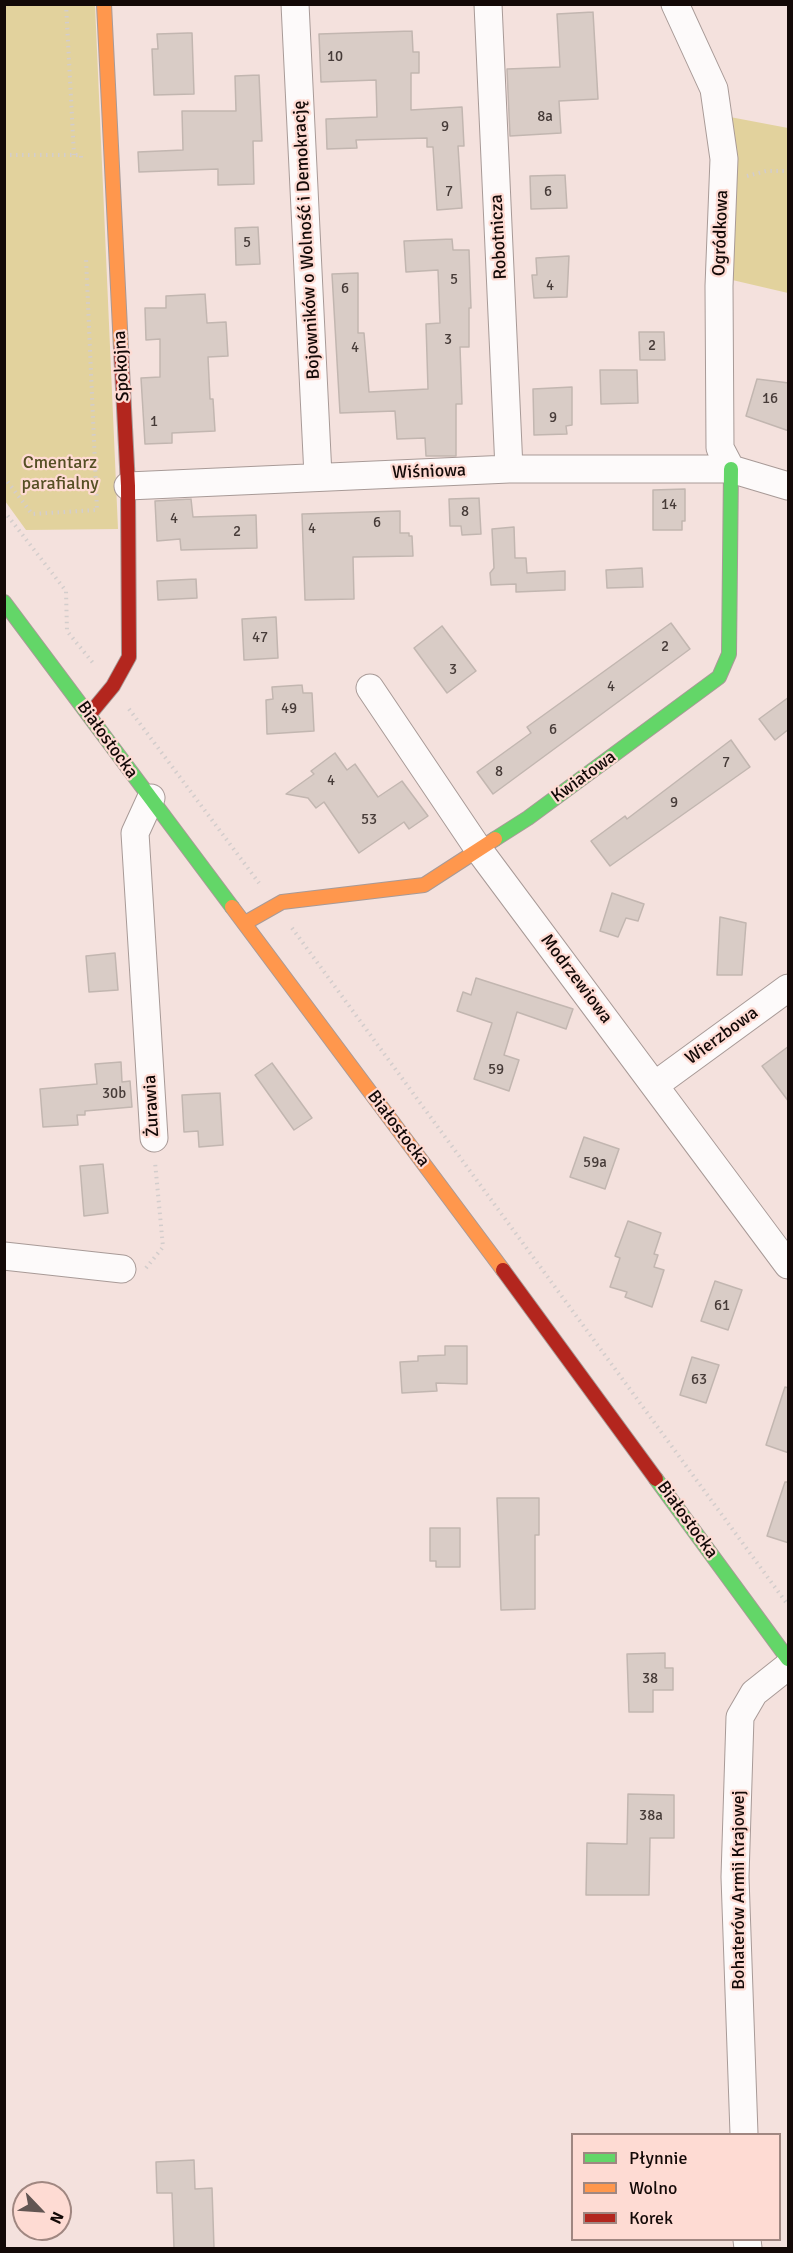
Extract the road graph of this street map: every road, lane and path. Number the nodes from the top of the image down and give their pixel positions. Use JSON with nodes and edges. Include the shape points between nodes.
{"nodes":[{"id":1,"x":66,"y":4,"type":"edge"},
{"id":2,"x":104,"y":4,"type":"edge"},
{"id":3,"x":295,"y":4,"type":"edge"},
{"id":4,"x":488,"y":4,"type":"edge"},
{"id":5,"x":675,"y":4,"type":"edge"},
{"id":6,"x":4,"y":155,"type":"edge"},
{"id":7,"x":74,"y":155,"type":"junction"},
{"id":8,"x":82,"y":167,"type":"dead end"},
{"id":9,"x":789,"y":171,"type":"edge"},
{"id":10,"x":723,"y":183,"type":"junction"},
{"id":11,"x":85,"y":250,"type":"dead end"},
{"id":12,"x":731,"y":469,"type":"junction"},
{"id":13,"x":509,"y":470,"type":"junction"},
{"id":14,"x":318,"y":476,"type":"junction"},
{"id":15,"x":4,"y":477,"type":"edge"},
{"id":16,"x":128,"y":486,"type":"junction"},
{"id":17,"x":789,"y":486,"type":"edge"},
{"id":18,"x":4,"y":511,"type":"edge"},
{"id":19,"x":4,"y":602,"type":"edge"},
{"id":20,"x":113,"y":686,"type":"junction"},
{"id":21,"x":370,"y":688,"type":"dead end"},
{"id":22,"x":89,"y":715,"type":"junction"},
{"id":23,"x":150,"y":798,"type":"junction"},
{"id":24,"x":479,"y":850,"type":"junction"},
{"id":25,"x":276,"y":906,"type":"junction"},
{"id":26,"x":245,"y":923,"type":"junction"},
{"id":27,"x":789,"y":988,"type":"edge"},
{"id":28,"x":655,"y":1085,"type":"junction"},
{"id":29,"x":154,"y":1138,"type":"joint"},
{"id":30,"x":4,"y":1256,"type":"edge"},
{"id":31,"x":789,"y":1265,"type":"edge"},
{"id":32,"x":122,"y":1269,"type":"joint"},
{"id":33,"x":789,"y":1605,"type":"edge"},
{"id":34,"x":789,"y":1659,"type":"edge"},
{"id":35,"x":789,"y":1666,"type":"edge"},
{"id":36,"x":744,"y":2133,"type":"edge"}],
"edges":[{"from":1,"to":7,"type":"path"},
{"from":2,"to":16,"type":"street","name":"Spokojna"},
{"from":3,"to":14,"type":"street","name":"Bojowników o Wolność i Demokrację"},
{"from":4,"to":13,"type":"street","name":"Robotnicza"},
{"from":5,"to":10,"type":"street","name":"Ogródkowa","via":[[714,89],[724,159]]},
{"from":6,"to":7,"type":"path"},
{"from":7,"to":8,"type":"path","via":[[81,155]]},
{"from":9,"to":10,"type":"path","via":[[766,171]]},
{"from":10,"to":12,"type":"street","name":"Ogródkowa","via":[[720,448]]},
{"from":11,"to":15,"type":"path","via":[[97,510],[32,514]]},
{"from":12,"to":13,"type":"street","name":"Wiśniowa"},
{"from":12,"to":17,"type":"street","name":"Wiśniowa"},
{"from":12,"to":24,"type":"street","name":"Kwiatowa","via":[[729,654],[719,677]]},
{"from":13,"to":14,"type":"street","name":"Wiśniowa"},
{"from":14,"to":16,"type":"street","name":"Wiśniowa"},
{"from":16,"to":20,"type":"street","name":"Spokojna","via":[[129,657]]},
{"from":18,"to":20,"type":"path","via":[[66,591],[67,631]]},
{"from":19,"to":22,"type":"street","name":"Białostocka"},
{"from":20,"to":22,"type":"street","name":"Spokojna"},
{"from":20,"to":25,"type":"path"},
{"from":21,"to":24,"type":"street","name":"Modrzewiowa"},
{"from":22,"to":23,"type":"street","name":"Białostocka"},
{"from":23,"to":26,"type":"street","name":"Białostocka"},
{"from":23,"to":29,"type":"street","name":"Żurawia","via":[[135,833]]},
{"from":24,"to":25,"type":"street","name":"Kwiatowa","via":[[423,885],[282,902]]},
{"from":24,"to":28,"type":"street","name":"Modrzewiowa"},
{"from":25,"to":26,"type":"street","name":"Kwiatowa"},
{"from":25,"to":33,"type":"path"},
{"from":26,"to":34,"type":"street","name":"Białostocka"},
{"from":27,"to":28,"type":"street","name":"Wierzbowa"},
{"from":28,"to":31,"type":"street","name":"Modrzewiowa"},
{"from":29,"to":32,"type":"path","name":"Żurawia","via":[[163,1247],[147,1268]]},
{"from":30,"to":32,"type":"street"},
{"from":35,"to":36,"type":"street","name":"Bohaterów Armii Krajowej","via":[[754,1693],[740,1717],[735,1877]]}]}
